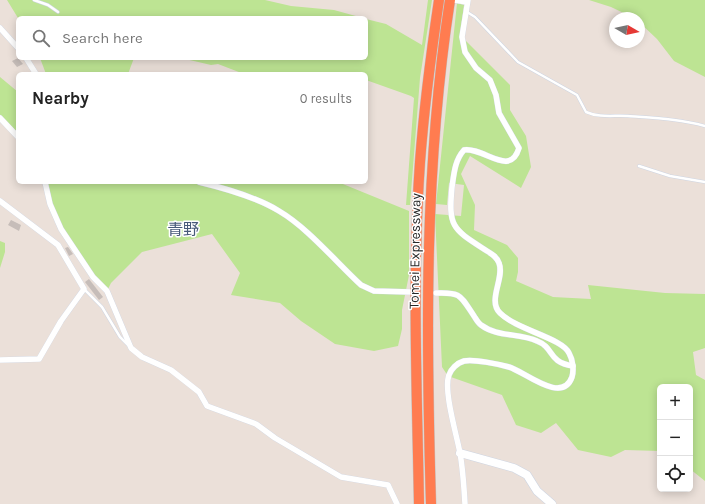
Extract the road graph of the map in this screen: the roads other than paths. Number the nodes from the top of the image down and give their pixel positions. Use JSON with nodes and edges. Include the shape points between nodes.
{"nodes":[{"id":1,"x":34,"y":0,"type":"edge"},
{"id":2,"x":439,"y":0,"type":"edge"},
{"id":3,"x":450,"y":0,"type":"edge"},
{"id":4,"x":454,"y":0,"type":"edge"},
{"id":5,"x":466,"y":1,"type":"edge"},
{"id":6,"x":466,"y":11,"type":"junction"},
{"id":7,"x":58,"y":12,"type":"dead end"},
{"id":8,"x":0,"y":28,"type":"edge"},
{"id":9,"x":16,"y":46,"type":"edge"},
{"id":10,"x":27,"y":60,"type":"edge"},
{"id":11,"x":35,"y":72,"type":"edge"},
{"id":12,"x":0,"y":118,"type":"edge"},
{"id":13,"x":705,"y":126,"type":"edge"},
{"id":14,"x":16,"y":135,"type":"edge"},
{"id":15,"x":639,"y":166,"type":"dead end"},
{"id":16,"x":705,"y":182,"type":"edge"},
{"id":17,"x":45,"y":184,"type":"edge"},
{"id":18,"x":206,"y":184,"type":"edge"},
{"id":19,"x":0,"y":201,"type":"edge"},
{"id":20,"x":84,"y":289,"type":"junction"},
{"id":21,"x":411,"y":292,"type":"dead end"},
{"id":22,"x":436,"y":293,"type":"dead end"},
{"id":23,"x":131,"y":348,"type":"junction"},
{"id":24,"x":0,"y":360,"type":"edge"},
{"id":25,"x":573,"y":366,"type":"junction"},
{"id":26,"x":460,"y":453,"type":"junction"},
{"id":27,"x":397,"y":504,"type":"edge"},
{"id":28,"x":419,"y":504,"type":"edge"},
{"id":29,"x":430,"y":504,"type":"edge"},
{"id":30,"x":465,"y":504,"type":"edge"},
{"id":31,"x":552,"y":504,"type":"edge"}],
"edges":[{"from":1,"to":7,"type":"lane"},
{"from":2,"to":28,"type":"highway","name":"Tomei Expressway","via":[[425,103],[417,227]]},
{"from":3,"to":29,"type":"highway","name":"Tomei Expressway","via":[[437,104],[428,229]]},
{"from":4,"to":5,"type":"street"},
{"from":5,"to":6,"type":"street"},
{"from":6,"to":13,"type":"lane","via":[[518,62],[577,94],[586,112],[604,116],[666,118]]},
{"from":6,"to":25,"type":"street","via":[[462,37],[465,52],[476,68],[490,80],[499,113],[519,148],[512,161],[504,162],[472,149],[464,150],[454,170],[450,210],[453,224],[460,233],[495,256],[500,264],[495,301],[498,311],[520,327],[556,341],[569,352]]},
{"from":8,"to":9,"type":"street"},
{"from":10,"to":11,"type":"street"},
{"from":12,"to":14,"type":"street"},
{"from":15,"to":16,"type":"lane","via":[[686,180]]},
{"from":17,"to":23,"type":"street","via":[[60,229],[93,276],[107,291]]},
{"from":18,"to":21,"type":"street","via":[[279,211],[361,285],[374,291]]},
{"from":19,"to":20,"type":"street","via":[[58,245]]},
{"from":20,"to":23,"type":"lane","via":[[102,307],[120,337]]},
{"from":20,"to":24,"type":"street","via":[[61,321],[39,359]]},
{"from":22,"to":25,"type":"street","via":[[452,292],[460,295],[480,325],[491,331],[537,340],[556,361]]},
{"from":23,"to":27,"type":"street","via":[[142,357],[171,370],[199,392],[207,406],[256,424],[275,438],[342,476],[388,485]]},
{"from":25,"to":26,"type":"street","via":[[571,379],[564,386],[556,388],[545,386],[509,367],[470,361],[463,361],[455,366],[448,376],[448,388]]},
{"from":26,"to":30,"type":"street"},
{"from":26,"to":31,"type":"street","via":[[514,468],[527,475],[537,491]]}]}
